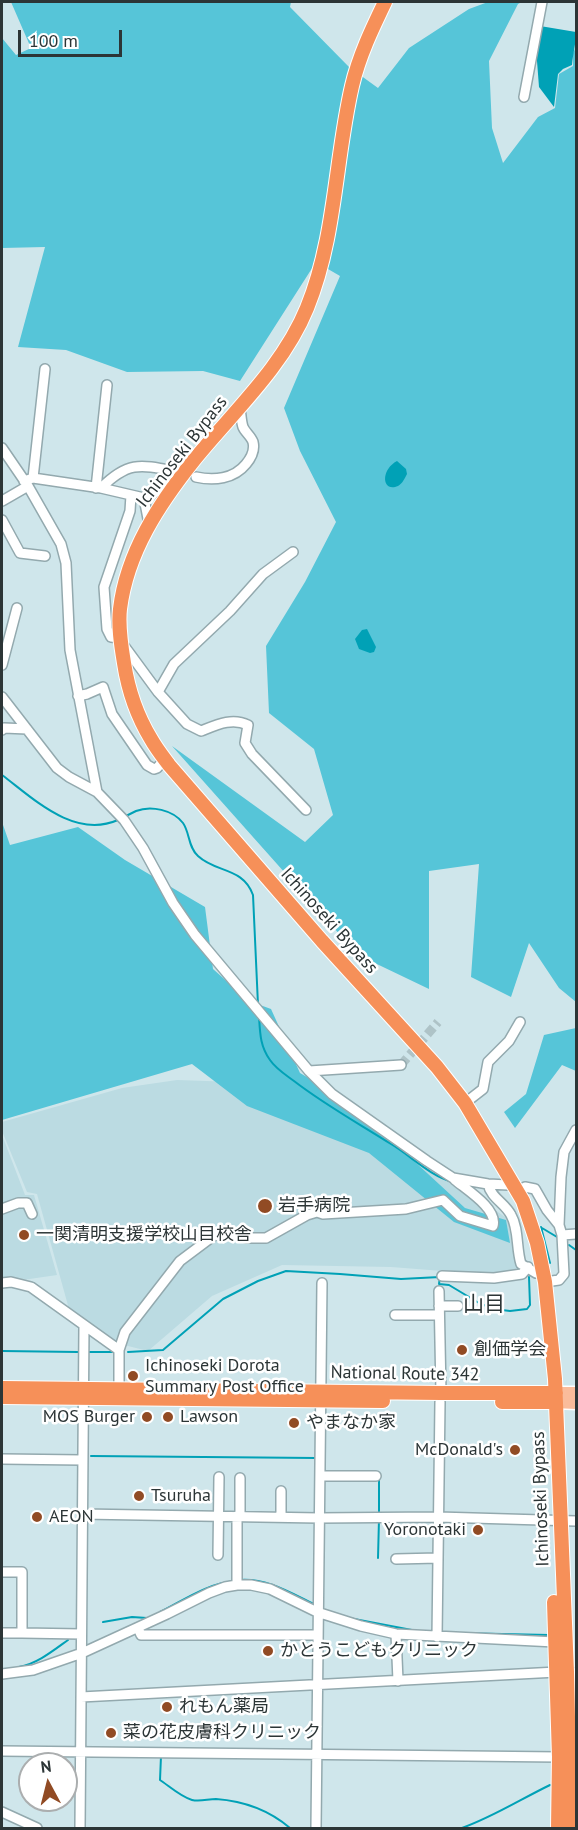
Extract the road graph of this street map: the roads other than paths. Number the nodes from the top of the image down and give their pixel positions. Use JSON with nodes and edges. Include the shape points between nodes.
{"nodes":[{"id":1,"x":385,"y":2,"type":"edge"},
{"id":2,"x":542,"y":2,"type":"edge"},
{"id":3,"x":524,"y":97,"type":"dead end"},
{"id":4,"x":45,"y":369,"type":"dead end"},
{"id":5,"x":107,"y":385,"type":"dead end"},
{"id":6,"x":240,"y":408,"type":"junction"},
{"id":7,"x":2,"y":448,"type":"edge"},
{"id":8,"x":175,"y":477,"type":"junction"},
{"id":9,"x":196,"y":477,"type":"dead end"},
{"id":10,"x":28,"y":482,"type":"junction"},
{"id":11,"x":99,"y":488,"type":"junction"},
{"id":12,"x":131,"y":495,"type":"junction"},
{"id":13,"x":144,"y":498,"type":"junction"},
{"id":14,"x":2,"y":501,"type":"edge"},
{"id":15,"x":2,"y":520,"type":"edge"},
{"id":16,"x":149,"y":524,"type":"junction"},
{"id":17,"x":292,"y":552,"type":"dead end"},
{"id":18,"x":45,"y":556,"type":"dead end"},
{"id":19,"x":17,"y":608,"type":"dead end"},
{"id":20,"x":120,"y":639,"type":"junction"},
{"id":21,"x":2,"y":665,"type":"edge"},
{"id":22,"x":158,"y":692,"type":"junction"},
{"id":23,"x":78,"y":696,"type":"junction"},
{"id":24,"x":2,"y":697,"type":"edge"},
{"id":25,"x":27,"y":729,"type":"junction"},
{"id":26,"x":2,"y":730,"type":"edge"},
{"id":27,"x":165,"y":759,"type":"junction"},
{"id":28,"x":97,"y":792,"type":"junction"},
{"id":29,"x":306,"y":810,"type":"dead end"},
{"id":30,"x":520,"y":1023,"type":"dead end"},
{"id":31,"x":401,"y":1065,"type":"dead end"},
{"id":32,"x":309,"y":1071,"type":"junction"},
{"id":33,"x":465,"y":1103,"type":"junction"},
{"id":34,"x":576,"y":1130,"type":"edge"},
{"id":35,"x":453,"y":1178,"type":"junction"},
{"id":36,"x":508,"y":1180,"type":"junction"},
{"id":37,"x":488,"y":1184,"type":"junction"},
{"id":38,"x":525,"y":1187,"type":"dead end"},
{"id":39,"x":2,"y":1209,"type":"edge"},
{"id":40,"x":32,"y":1214,"type":"dead end"},
{"id":41,"x":559,"y":1225,"type":"junction"},
{"id":42,"x":576,"y":1234,"type":"edge"},
{"id":43,"x":562,"y":1235,"type":"junction"},
{"id":44,"x":536,"y":1274,"type":"junction"},
{"id":45,"x":442,"y":1276,"type":"dead end"},
{"id":46,"x":321,"y":1282,"type":"dead end"},
{"id":47,"x":2,"y":1283,"type":"edge"},
{"id":48,"x":439,"y":1291,"type":"dead end"},
{"id":49,"x":458,"y":1306,"type":"dead end"},
{"id":50,"x":439,"y":1311,"type":"junction"},
{"id":51,"x":395,"y":1315,"type":"dead end"},
{"id":52,"x":84,"y":1326,"type":"junction"},
{"id":53,"x":119,"y":1350,"type":"junction"},
{"id":54,"x":2,"y":1388,"type":"edge"},
{"id":55,"x":119,"y":1388,"type":"junction"},
{"id":56,"x":83,"y":1393,"type":"junction"},
{"id":57,"x":576,"y":1393,"type":"edge"},
{"id":58,"x":320,"y":1396,"type":"junction"},
{"id":59,"x":2,"y":1398,"type":"edge"},
{"id":60,"x":440,"y":1398,"type":"junction"},
{"id":61,"x":551,"y":1398,"type":"junction"},
{"id":62,"x":576,"y":1403,"type":"edge"},
{"id":63,"x":2,"y":1460,"type":"edge"},
{"id":64,"x":82,"y":1460,"type":"junction"},
{"id":65,"x":320,"y":1476,"type":"junction"},
{"id":66,"x":376,"y":1476,"type":"dead end"},
{"id":67,"x":219,"y":1477,"type":"dead end"},
{"id":68,"x":240,"y":1478,"type":"dead end"},
{"id":69,"x":281,"y":1491,"type":"dead end"},
{"id":70,"x":82,"y":1514,"type":"junction"},
{"id":71,"x":218,"y":1516,"type":"junction"},
{"id":72,"x":239,"y":1516,"type":"junction"},
{"id":73,"x":281,"y":1517,"type":"junction"},
{"id":74,"x":438,"y":1517,"type":"junction"},
{"id":75,"x":319,"y":1518,"type":"junction"},
{"id":76,"x":556,"y":1520,"type":"junction"},
{"id":77,"x":576,"y":1521,"type":"edge"},
{"id":78,"x":218,"y":1555,"type":"dead end"},
{"id":79,"x":438,"y":1558,"type":"junction"},
{"id":80,"x":396,"y":1559,"type":"dead end"},
{"id":81,"x":2,"y":1572,"type":"edge"},
{"id":82,"x":237,"y":1585,"type":"junction"},
{"id":83,"x":318,"y":1612,"type":"junction"},
{"id":84,"x":138,"y":1628,"type":"junction"},
{"id":85,"x":2,"y":1633,"type":"edge"},
{"id":86,"x":22,"y":1633,"type":"junction"},
{"id":87,"x":81,"y":1634,"type":"junction"},
{"id":88,"x":396,"y":1634,"type":"junction"},
{"id":89,"x":317,"y":1635,"type":"junction"},
{"id":90,"x":437,"y":1637,"type":"junction"},
{"id":91,"x":566,"y":1642,"type":"edge"},
{"id":92,"x":82,"y":1653,"type":"junction"},
{"id":93,"x":567,"y":1673,"type":"edge"},
{"id":94,"x":2,"y":1674,"type":"edge"},
{"id":95,"x":398,"y":1681,"type":"junction"},
{"id":96,"x":317,"y":1685,"type":"junction"},
{"id":97,"x":81,"y":1697,"type":"junction"},
{"id":98,"x":2,"y":1751,"type":"edge"},
{"id":99,"x":80,"y":1752,"type":"junction"},
{"id":100,"x":317,"y":1754,"type":"junction"},
{"id":101,"x":568,"y":1760,"type":"edge"},
{"id":102,"x":2,"y":1812,"type":"edge"},
{"id":103,"x":37,"y":1828,"type":"edge"},
{"id":104,"x":80,"y":1828,"type":"edge"},
{"id":105,"x":316,"y":1828,"type":"edge"},
{"id":106,"x":558,"y":1828,"type":"edge"},
{"id":107,"x":568,"y":1828,"type":"edge"}],
"edges":[{"from":1,"to":6,"type":"highway","name":"Ichinoseki Bypass","via":[[352,86],[324,255],[307,309],[282,356]]},
{"from":2,"to":3,"type":"street"},
{"from":4,"to":10,"type":"street"},
{"from":5,"to":11,"type":"street"},
{"from":6,"to":8,"type":"highway","name":"Ichinoseki Bypass"},
{"from":6,"to":9,"type":"street","via":[[243,427],[253,440],[250,459],[240,472],[227,477]]},
{"from":7,"to":10,"type":"street"},
{"from":8,"to":11,"type":"street","via":[[146,467],[127,467]]},
{"from":8,"to":13,"type":"street"},
{"from":8,"to":16,"type":"highway","name":"Ichinoseki Bypass"},
{"from":10,"to":11,"type":"street"},
{"from":10,"to":14,"type":"street"},
{"from":10,"to":23,"type":"street","via":[[61,544],[66,563],[70,651]]},
{"from":11,"to":12,"type":"street"},
{"from":12,"to":13,"type":"street"},
{"from":12,"to":20,"type":"street","via":[[130,511],[104,587],[107,629],[111,637]]},
{"from":13,"to":16,"type":"street"},
{"from":15,"to":18,"type":"street","via":[[20,553]]},
{"from":16,"to":20,"type":"highway","name":"Ichinoseki Bypass","via":[[126,580]]},
{"from":17,"to":22,"type":"street","via":[[263,574],[174,664]]},
{"from":19,"to":21,"type":"street"},
{"from":20,"to":22,"type":"street"},
{"from":20,"to":27,"type":"highway","name":"Ichinoseki Bypass","via":[[126,680],[136,709]]},
{"from":22,"to":29,"type":"street","via":[[188,724],[201,730],[232,721],[248,725],[245,743],[252,754]]},
{"from":23,"to":27,"type":"street","via":[[103,687],[112,714],[147,765],[157,768]]},
{"from":23,"to":28,"type":"street"},
{"from":24,"to":25,"type":"street"},
{"from":25,"to":26,"type":"street"},
{"from":25,"to":28,"type":"street","via":[[57,768]]},
{"from":27,"to":33,"type":"highway","name":"Ichinoseki Bypass"},
{"from":28,"to":32,"type":"street","via":[[124,820],[195,935]]},
{"from":30,"to":33,"type":"street","via":[[489,1062],[483,1089]]},
{"from":31,"to":32,"type":"street"},
{"from":32,"to":35,"type":"street","via":[[332,1094]]},
{"from":33,"to":36,"type":"highway","name":"Ichinoseki Bypass"},
{"from":34,"to":41,"type":"street","via":[[564,1152]]},
{"from":35,"to":37,"type":"street"},
{"from":35,"to":53,"type":"street","via":[[490,1210],[495,1220],[493,1226],[460,1216],[443,1200],[406,1209],[316,1212],[266,1238],[216,1234],[180,1261],[125,1332]]},
{"from":36,"to":37,"type":"street"},
{"from":36,"to":44,"type":"highway","name":"Ichinoseki Bypass","via":[[523,1201],[537,1243]]},
{"from":37,"to":44,"type":"street","via":[[493,1196],[512,1216],[521,1264]]},
{"from":38,"to":41,"type":"street","via":[[535,1189]]},
{"from":39,"to":40,"type":"street","via":[[27,1203]]},
{"from":41,"to":43,"type":"street"},
{"from":42,"to":43,"type":"street"},
{"from":43,"to":44,"type":"street","via":[[564,1274],[559,1280]]},
{"from":44,"to":45,"type":"street","via":[[494,1278]]},
{"from":44,"to":61,"type":"highway","name":"Ichinoseki Bypass"},
{"from":46,"to":58,"type":"street"},
{"from":47,"to":52,"type":"street","via":[[31,1287]]},
{"from":48,"to":50,"type":"street"},
{"from":49,"to":50,"type":"street"},
{"from":50,"to":51,"type":"street"},
{"from":50,"to":60,"type":"street"},
{"from":52,"to":53,"type":"street"},
{"from":52,"to":56,"type":"street"},
{"from":53,"to":55,"type":"street"},
{"from":54,"to":56,"type":"highway","name":"National Route 342"},
{"from":55,"to":56,"type":"highway","name":"National Route 342"},
{"from":55,"to":58,"type":"highway","name":"National Route 342"},
{"from":56,"to":58,"type":"highway","name":"National Route 342"},
{"from":56,"to":59,"type":"highway","name":"National Route 342"},
{"from":56,"to":64,"type":"street"},
{"from":57,"to":61,"type":"main road"},
{"from":58,"to":60,"type":"highway","name":"National Route 342"},
{"from":58,"to":65,"type":"street"},
{"from":60,"to":61,"type":"highway","name":"National Route 342"},
{"from":60,"to":74,"type":"street"},
{"from":61,"to":62,"type":"main road"},
{"from":61,"to":76,"type":"highway","name":"Ichinoseki Bypass"},
{"from":63,"to":64,"type":"street"},
{"from":64,"to":70,"type":"street"},
{"from":65,"to":66,"type":"street"},
{"from":65,"to":75,"type":"street"},
{"from":67,"to":71,"type":"street"},
{"from":68,"to":72,"type":"street"},
{"from":69,"to":73,"type":"street"},
{"from":70,"to":71,"type":"street"},
{"from":70,"to":87,"type":"street"},
{"from":71,"to":72,"type":"street"},
{"from":71,"to":78,"type":"street"},
{"from":72,"to":73,"type":"street"},
{"from":72,"to":82,"type":"street"},
{"from":73,"to":75,"type":"street"},
{"from":74,"to":75,"type":"street"},
{"from":74,"to":76,"type":"street"},
{"from":74,"to":79,"type":"street"},
{"from":75,"to":83,"type":"street"},
{"from":76,"to":77,"type":"street"},
{"from":76,"to":91,"type":"highway","name":"Ichinoseki Bypass"},
{"from":79,"to":80,"type":"street"},
{"from":79,"to":90,"type":"street"},
{"from":81,"to":86,"type":"street","via":[[22,1572]]},
{"from":82,"to":83,"type":"street","via":[[270,1589]]},
{"from":82,"to":84,"type":"street","via":[[210,1593]]},
{"from":83,"to":88,"type":"street"},
{"from":83,"to":89,"type":"street"},
{"from":84,"to":89,"type":"street","via":[[141,1635]]},
{"from":84,"to":92,"type":"street"},
{"from":85,"to":86,"type":"street"},
{"from":86,"to":87,"type":"street"},
{"from":87,"to":92,"type":"street"},
{"from":88,"to":90,"type":"street"},
{"from":88,"to":95,"type":"street"},
{"from":89,"to":96,"type":"street"},
{"from":90,"to":91,"type":"street"},
{"from":91,"to":93,"type":"highway","name":"Ichinoseki Bypass"},
{"from":92,"to":94,"type":"street","via":[[33,1670]]},
{"from":92,"to":97,"type":"street"},
{"from":93,"to":95,"type":"street"},
{"from":93,"to":101,"type":"highway","name":"Ichinoseki Bypass"},
{"from":95,"to":96,"type":"street"},
{"from":96,"to":97,"type":"street"},
{"from":96,"to":100,"type":"street"},
{"from":97,"to":99,"type":"street"},
{"from":98,"to":99,"type":"street"},
{"from":99,"to":100,"type":"street"},
{"from":99,"to":104,"type":"street"},
{"from":100,"to":101,"type":"street"},
{"from":100,"to":105,"type":"street"},
{"from":101,"to":106,"type":"highway","name":"Ichinoseki Bypass"},
{"from":101,"to":107,"type":"highway","name":"Ichinoseki Bypass"},
{"from":102,"to":103,"type":"street"}]}
